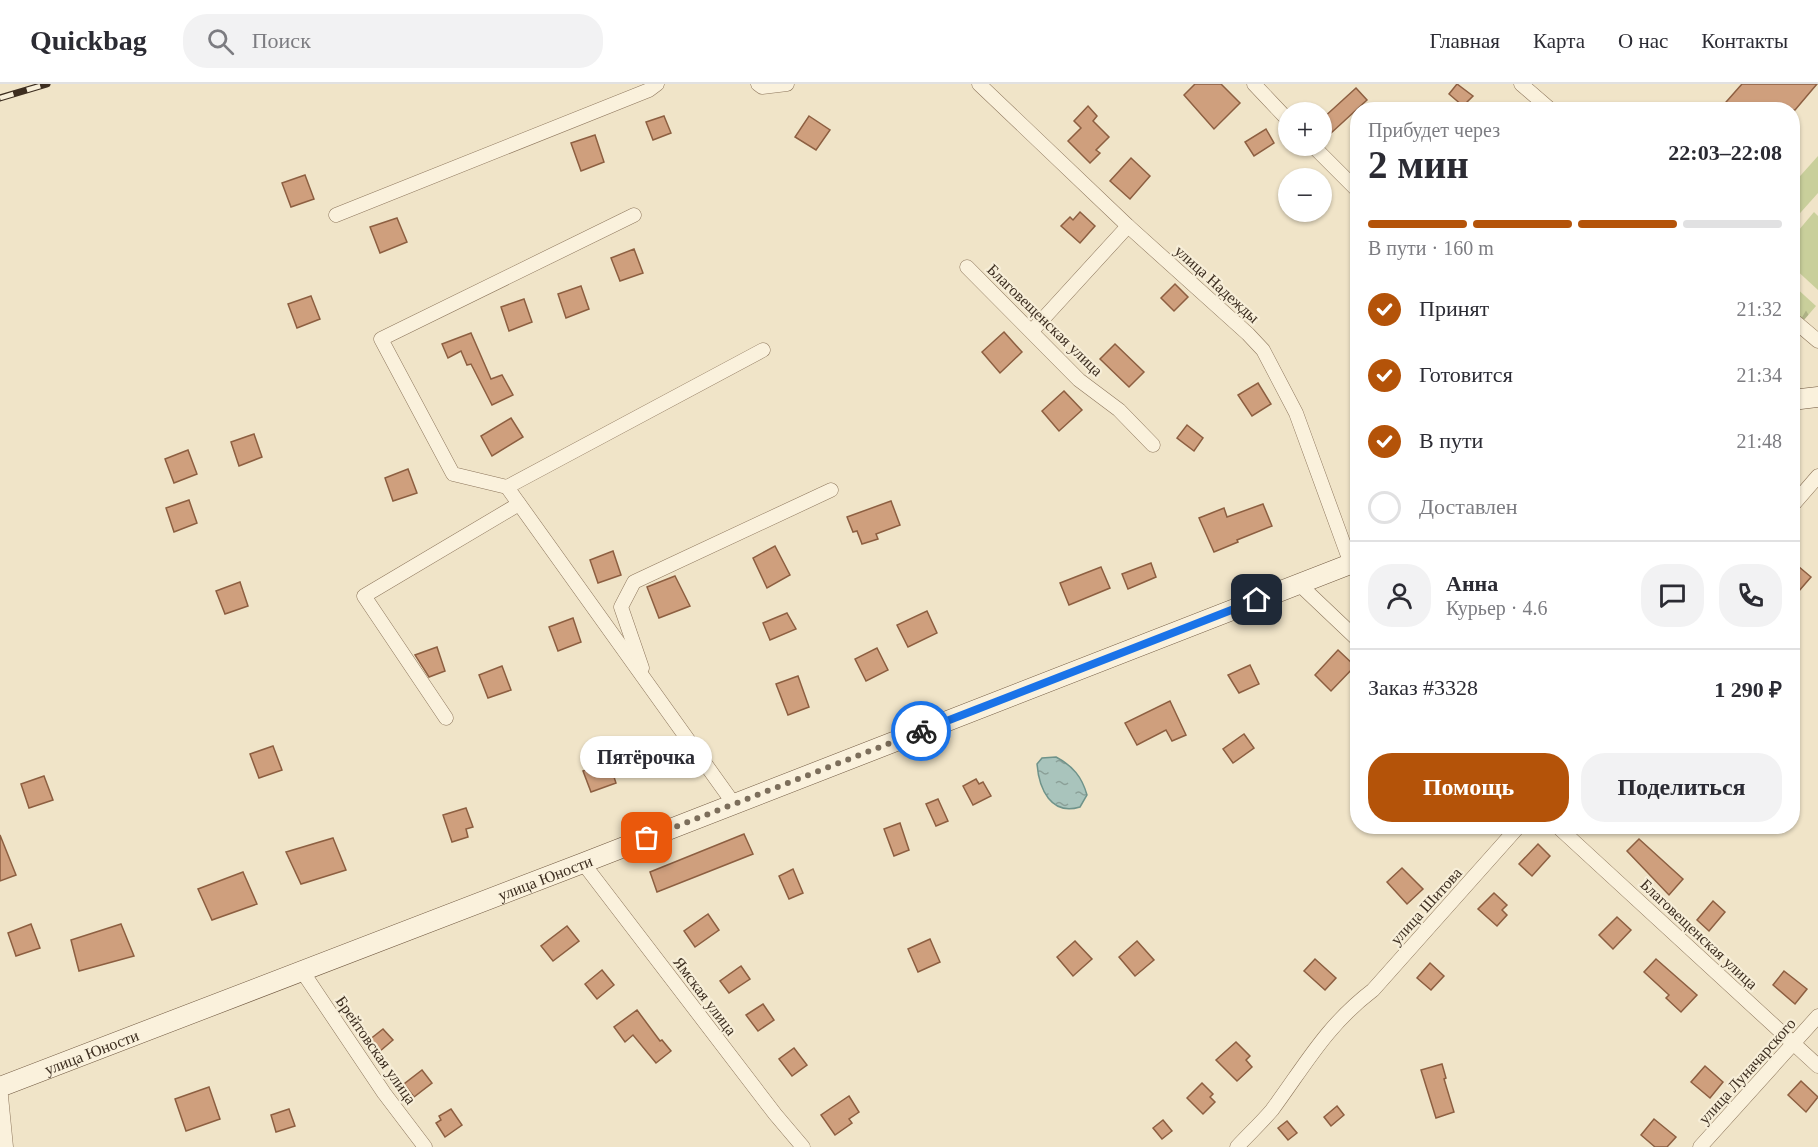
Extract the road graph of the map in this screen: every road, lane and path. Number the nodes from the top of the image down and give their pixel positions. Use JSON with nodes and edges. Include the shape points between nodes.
{"nodes":[{"id":1,"x":657,"y":84,"type":"edge"},
{"id":2,"x":758,"y":84,"type":"edge"},
{"id":3,"x":787,"y":84,"type":"edge"},
{"id":4,"x":979,"y":84,"type":"edge"},
{"id":5,"x":1254,"y":84,"type":"edge"},
{"id":6,"x":1521,"y":84,"type":"edge"},
{"id":7,"x":1542,"y":102,"type":"edge"},
{"id":8,"x":1278,"y":109,"type":"edge"},
{"id":9,"x":1323,"y":156,"type":"edge"},
{"id":10,"x":1350,"y":183,"type":"edge"},
{"id":11,"x":336,"y":215,"type":"dead end"},
{"id":12,"x":634,"y":215,"type":"dead end"},
{"id":13,"x":1128,"y":226,"type":"junction"},
{"id":14,"x":967,"y":267,"type":"dead end"},
{"id":15,"x":1800,"y":326,"type":"edge"},
{"id":16,"x":1032,"y":331,"type":"junction"},
{"id":17,"x":1818,"y":341,"type":"edge"},
{"id":18,"x":763,"y":350,"type":"dead end"},
{"id":19,"x":1818,"y":397,"type":"edge"},
{"id":20,"x":1800,"y":399,"type":"edge"},
{"id":21,"x":1153,"y":445,"type":"dead end"},
{"id":22,"x":1818,"y":476,"type":"edge"},
{"id":23,"x":507,"y":488,"type":"junction"},
{"id":24,"x":831,"y":490,"type":"dead end"},
{"id":25,"x":1800,"y":497,"type":"edge"},
{"id":26,"x":519,"y":504,"type":"junction"},
{"id":27,"x":1350,"y":552,"type":"edge"},
{"id":28,"x":1350,"y":564,"type":"edge"},
{"id":29,"x":1299,"y":584,"type":"junction"},
{"id":30,"x":1350,"y":632,"type":"edge"},
{"id":31,"x":647,"y":683,"type":"junction"},
{"id":32,"x":446,"y":718,"type":"dead end"},
{"id":33,"x":734,"y":804,"type":"junction"},
{"id":34,"x":1512,"y":834,"type":"edge"},
{"id":35,"x":1566,"y":834,"type":"edge"},
{"id":36,"x":583,"y":863,"type":"junction"},
{"id":37,"x":302,"y":971,"type":"junction"},
{"id":38,"x":1818,"y":1016,"type":"edge"},
{"id":39,"x":1793,"y":1044,"type":"junction"},
{"id":40,"x":1818,"y":1066,"type":"edge"},
{"id":41,"x":0,"y":1087,"type":"edge"},
{"id":42,"x":6,"y":1147,"type":"edge"},
{"id":43,"x":425,"y":1147,"type":"edge"},
{"id":44,"x":803,"y":1147,"type":"edge"},
{"id":45,"x":1237,"y":1147,"type":"edge"},
{"id":46,"x":1700,"y":1147,"type":"edge"}],
"edges":[{"from":1,"to":11,"type":"street"},
{"from":2,"to":3,"type":"street"},
{"from":4,"to":13,"type":"street","name":"улица Надежды"},
{"from":5,"to":8,"type":"street"},
{"from":6,"to":7,"type":"street"},
{"from":9,"to":10,"type":"street"},
{"from":12,"to":23,"type":"street","via":[[381,339],[453,474]]},
{"from":13,"to":16,"type":"street"},
{"from":13,"to":27,"type":"street","name":"улица Надежды","via":[[1263,350],[1296,413]]},
{"from":14,"to":16,"type":"street","name":"Благовещенская улица"},
{"from":15,"to":17,"type":"street"},
{"from":16,"to":21,"type":"street","name":"Благовещенская улица","via":[[1079,380],[1119,410]]},
{"from":18,"to":23,"type":"street"},
{"from":19,"to":20,"type":"street"},
{"from":22,"to":25,"type":"street"},
{"from":23,"to":26,"type":"street"},
{"from":24,"to":31,"type":"street","via":[[634,582],[621,607]]},
{"from":26,"to":31,"type":"street"},
{"from":26,"to":32,"type":"street","via":[[364,596]]},
{"from":28,"to":29,"type":"street","name":"улица Юности"},
{"from":29,"to":30,"type":"street"},
{"from":29,"to":33,"type":"street","name":"улица Юности"},
{"from":31,"to":33,"type":"street"},
{"from":33,"to":36,"type":"street","name":"улица Юности"},
{"from":34,"to":45,"type":"street","name":"улица Шитова","via":[[1373,990],[1354,1004],[1316,1046],[1270,1112]]},
{"from":35,"to":39,"type":"street","name":"Благовещенская улица"},
{"from":36,"to":37,"type":"street","name":"улица Юности"},
{"from":36,"to":44,"type":"street","name":"Ямская улица"},
{"from":37,"to":41,"type":"street","name":"улица Юности"},
{"from":37,"to":43,"type":"street","name":"Брейтовская улица"},
{"from":38,"to":39,"type":"street","name":"улица Луначарского"},
{"from":39,"to":40,"type":"street","name":"Благовещенская улица"},
{"from":39,"to":46,"type":"street","name":"улица Луначарского"},
{"from":41,"to":42,"type":"street"}]}
